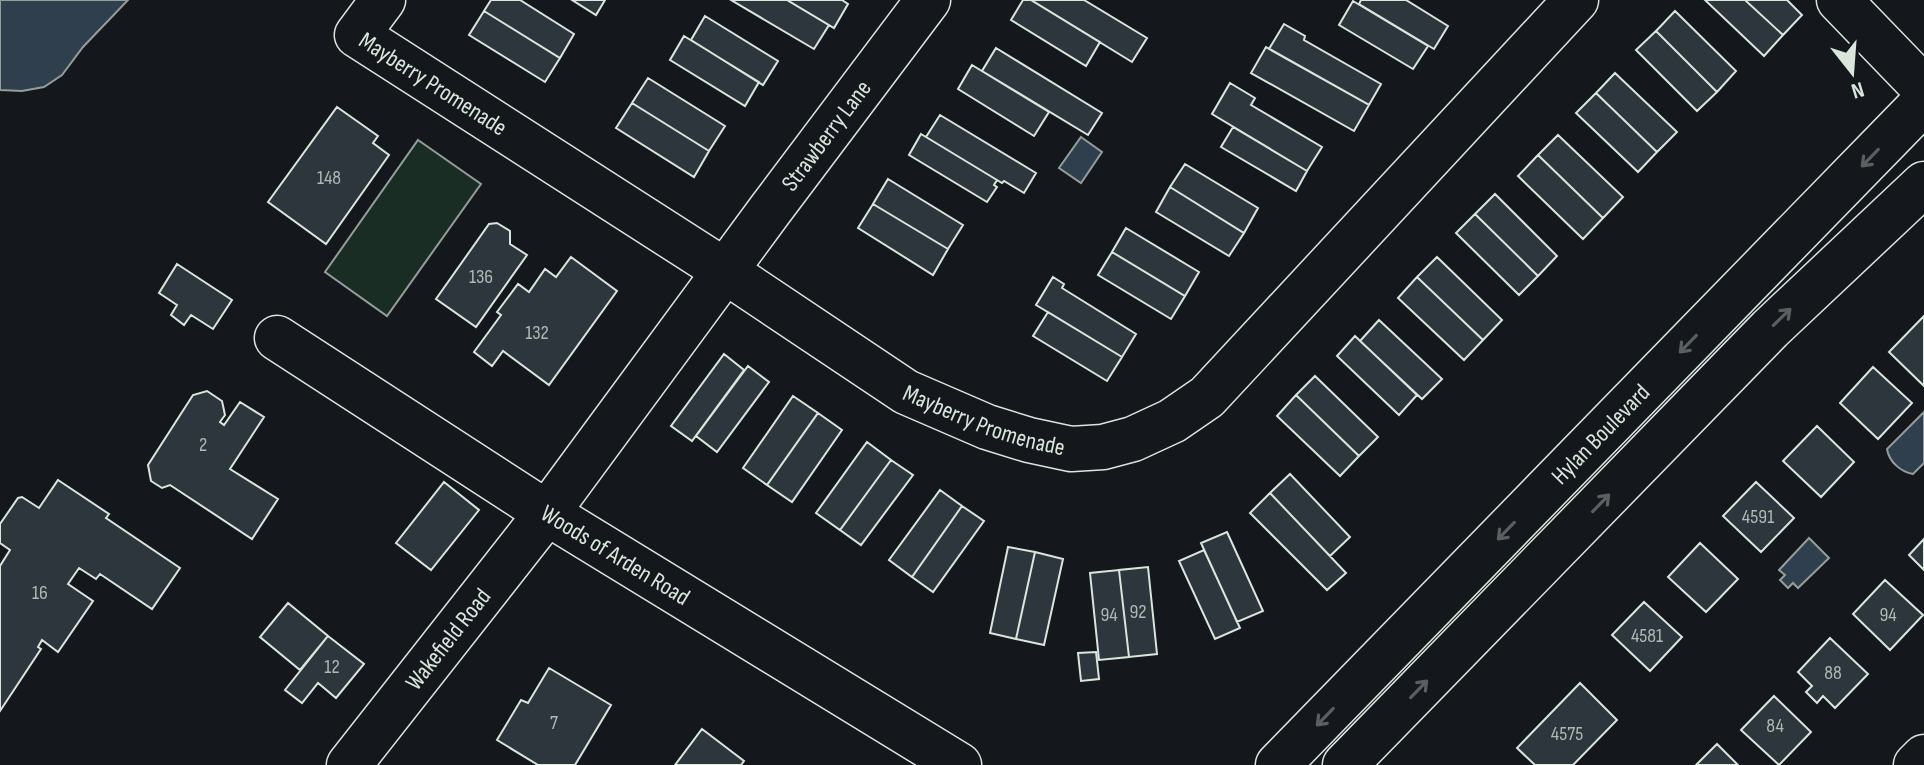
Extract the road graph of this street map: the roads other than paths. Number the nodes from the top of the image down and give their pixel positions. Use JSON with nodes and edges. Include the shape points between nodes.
{"nodes":[{"id":1,"x":383,"y":0,"type":"edge"},
{"id":2,"x":928,"y":0,"type":"edge"},
{"id":3,"x":1576,"y":0,"type":"edge"},
{"id":4,"x":1839,"y":0,"type":"edge"},
{"id":5,"x":1924,"y":88,"type":"edge"},
{"id":6,"x":1924,"y":102,"type":"edge"},
{"id":7,"x":1924,"y":184,"type":"edge"},
{"id":8,"x":725,"y":271,"type":"junction"},
{"id":9,"x":277,"y":338,"type":"dead end"},
{"id":10,"x":547,"y":513,"type":"junction"},
{"id":11,"x":1924,"y":757,"type":"edge"},
{"id":12,"x":349,"y":765,"type":"edge"},
{"id":13,"x":959,"y":765,"type":"edge"},
{"id":14,"x":1278,"y":765,"type":"edge"},
{"id":15,"x":1345,"y":765,"type":"edge"},
{"id":16,"x":1916,"y":765,"type":"edge"}],
"edges":[{"from":1,"to":8,"type":"street","name":"Mayberry Promenade","via":[[357,35]]},
{"from":2,"to":8,"type":"street","name":"Strawberry Lane"},
{"from":3,"to":8,"type":"street","name":"Mayberry Promenade","via":[[1207,397],[1133,439],[1071,449],[987,427],[906,392]]},
{"from":4,"to":5,"type":"street"},
{"from":6,"to":14,"type":"street","name":"Hylan Boulevard","one_way":true},
{"from":15,"to":7,"type":"street","name":"Hylan Boulevard","one_way":true,"via":[[1770,329]]},
{"from":8,"to":10,"type":"street","name":"Strawberry Lane"},
{"from":9,"to":10,"type":"street","name":"Woods of Arden Road"},
{"from":10,"to":12,"type":"street","name":"Wakefield Road"},
{"from":10,"to":13,"type":"street","name":"Woods of Arden Road"},
{"from":11,"to":16,"type":"street"}]}
